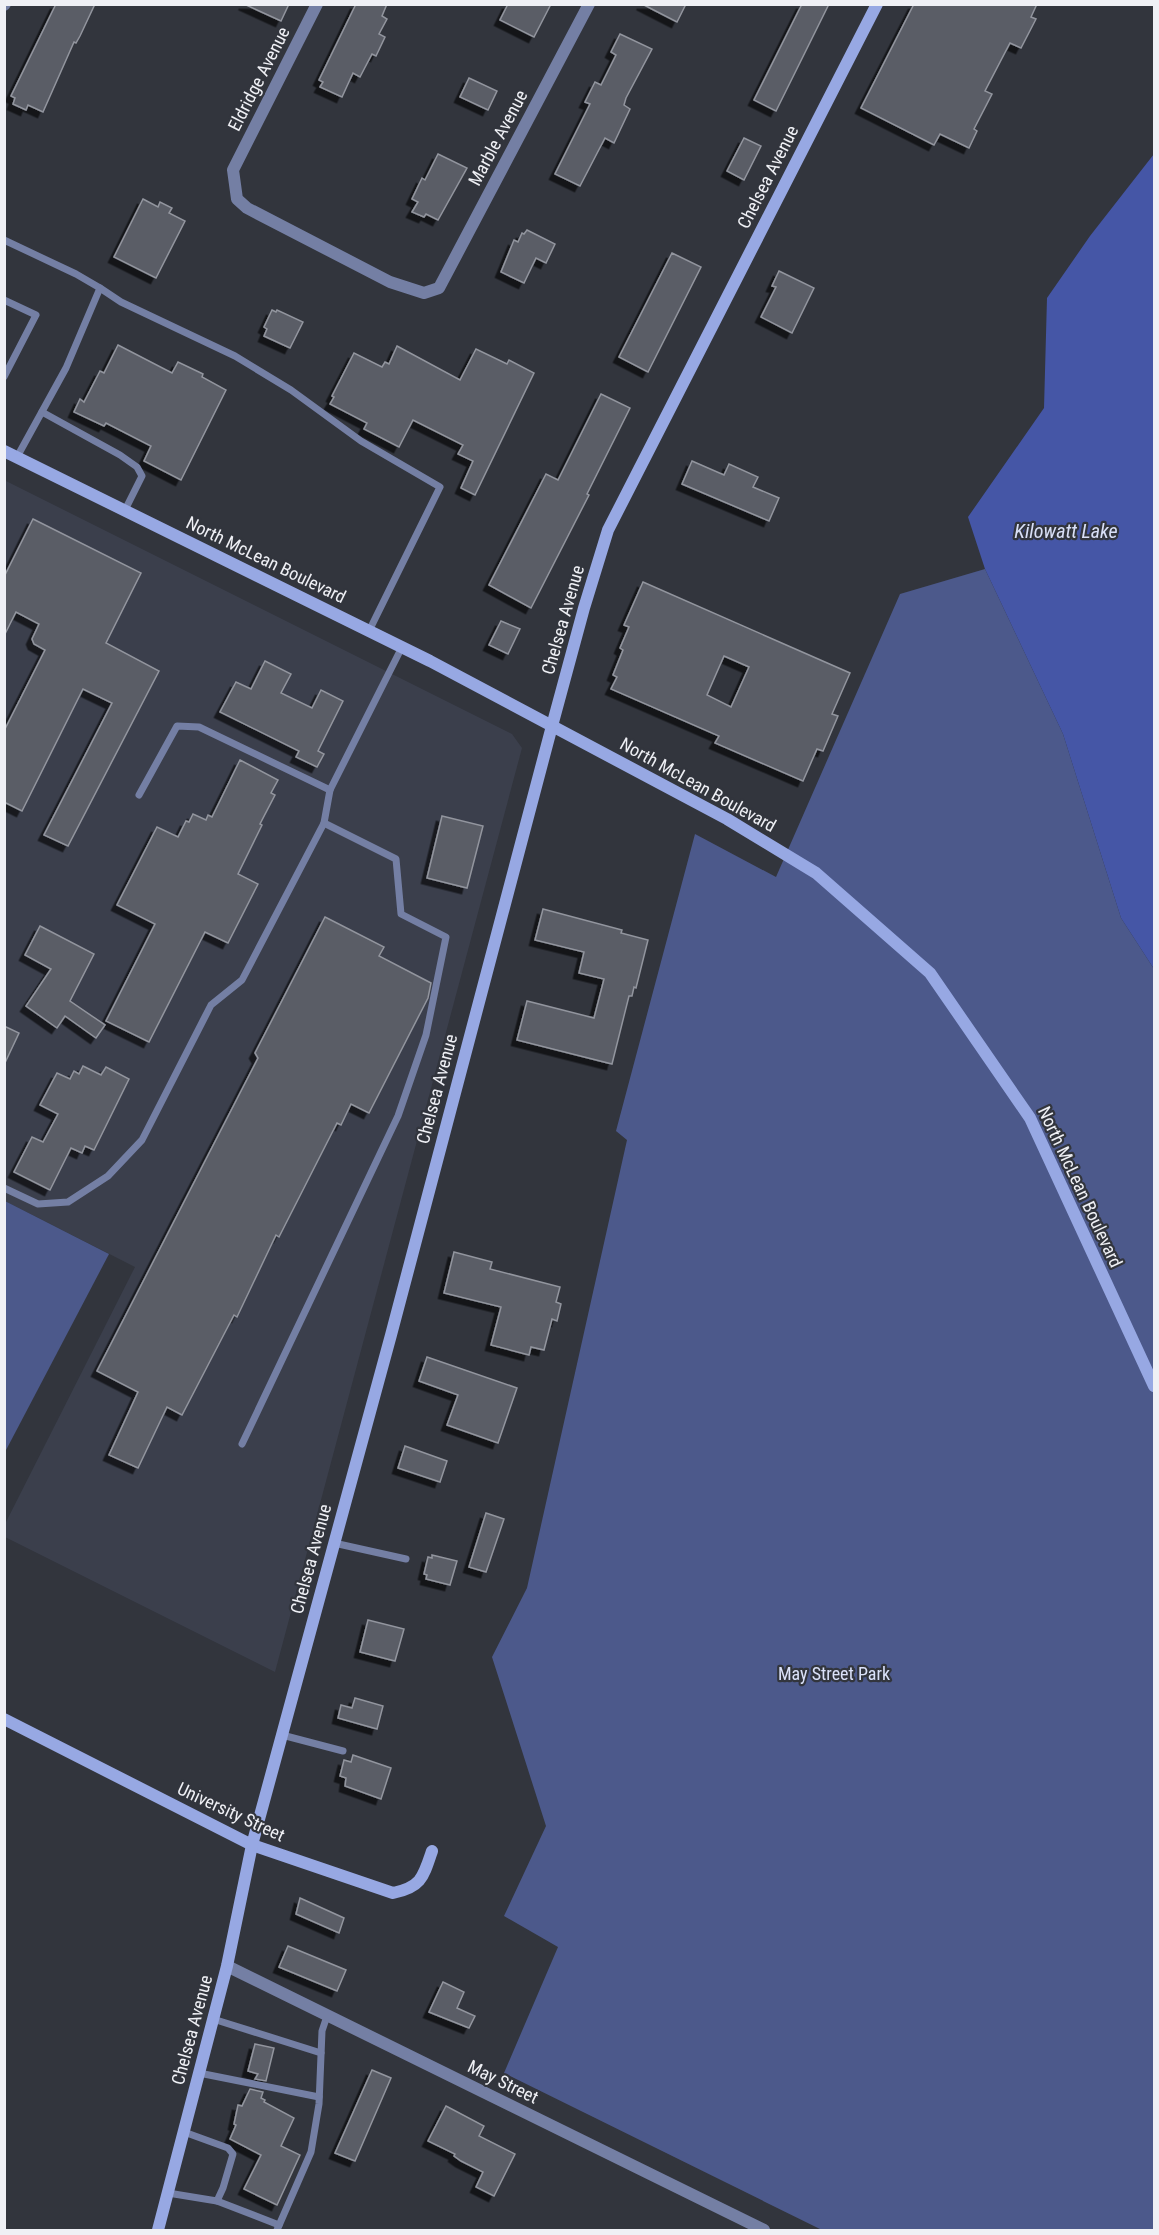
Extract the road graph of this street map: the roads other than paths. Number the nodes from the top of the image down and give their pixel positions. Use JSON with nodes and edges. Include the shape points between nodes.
{"nodes":[{"id":1,"x":317,"y":4,"type":"edge"},
{"id":2,"x":589,"y":4,"type":"edge"},
{"id":3,"x":877,"y":4,"type":"edge"},
{"id":4,"x":4,"y":240,"type":"edge"},
{"id":5,"x":100,"y":288,"type":"junction"},
{"id":6,"x":439,"y":288,"type":"joint"},
{"id":7,"x":4,"y":300,"type":"edge"},
{"id":8,"x":4,"y":376,"type":"edge"},
{"id":9,"x":42,"y":412,"type":"junction"},
{"id":10,"x":4,"y":451,"type":"edge"},
{"id":11,"x":17,"y":457,"type":"junction"},
{"id":12,"x":125,"y":510,"type":"junction"},
{"id":13,"x":369,"y":631,"type":"junction"},
{"id":14,"x":402,"y":647,"type":"junction"},
{"id":15,"x":552,"y":726,"type":"junction"},
{"id":16,"x":330,"y":790,"type":"junction"},
{"id":17,"x":140,"y":795,"type":"dead end"},
{"id":18,"x":324,"y":824,"type":"junction"},
{"id":19,"x":4,"y":1188,"type":"edge"},
{"id":20,"x":1155,"y":1386,"type":"edge"},
{"id":21,"x":242,"y":1444,"type":"dead end"},
{"id":22,"x":334,"y":1543,"type":"junction"},
{"id":23,"x":406,"y":1559,"type":"dead end"},
{"id":24,"x":4,"y":1719,"type":"edge"},
{"id":25,"x":282,"y":1735,"type":"junction"},
{"id":26,"x":343,"y":1751,"type":"dead end"},
{"id":27,"x":252,"y":1845,"type":"junction"},
{"id":28,"x":432,"y":1851,"type":"dead end"},
{"id":29,"x":227,"y":1966,"type":"junction"},
{"id":30,"x":327,"y":2016,"type":"junction"},
{"id":31,"x":213,"y":2019,"type":"junction"},
{"id":32,"x":321,"y":2053,"type":"junction"},
{"id":33,"x":199,"y":2073,"type":"junction"},
{"id":34,"x":319,"y":2097,"type":"junction"},
{"id":35,"x":184,"y":2132,"type":"junction"},
{"id":36,"x":168,"y":2193,"type":"junction"},
{"id":37,"x":217,"y":2201,"type":"junction"},
{"id":38,"x":278,"y":2228,"type":"edge"},
{"id":39,"x":159,"y":2230,"type":"edge"},
{"id":40,"x":764,"y":2230,"type":"edge"}],
"edges":[{"from":1,"to":6,"type":"street","name":"Eldridge Avenue","via":[[233,170],[237,199],[247,208],[390,282],[424,292]]},
{"from":2,"to":6,"type":"street","name":"Marble Avenue"},
{"from":3,"to":15,"type":"main road","name":"Chelsea Avenue","via":[[608,530]]},
{"from":4,"to":5,"type":"lane"},
{"from":5,"to":9,"type":"lane","via":[[66,368]]},
{"from":5,"to":13,"type":"lane","via":[[121,302],[235,356],[291,390],[361,441],[441,487]]},
{"from":7,"to":8,"type":"lane","via":[[36,315]]},
{"from":9,"to":11,"type":"lane"},
{"from":9,"to":12,"type":"lane","via":[[137,467],[142,476]]},
{"from":10,"to":11,"type":"main road","name":"North McLean Boulevard"},
{"from":11,"to":12,"type":"main road","name":"North McLean Boulevard"},
{"from":12,"to":13,"type":"main road","name":"North McLean Boulevard"},
{"from":13,"to":14,"type":"main road","name":"North McLean Boulevard"},
{"from":14,"to":15,"type":"main road","name":"North McLean Boulevard"},
{"from":14,"to":16,"type":"lane"},
{"from":15,"to":20,"type":"main road","name":"North McLean Boulevard","via":[[727,819],[816,873],[930,973],[1030,1118]]},
{"from":15,"to":22,"type":"main road","name":"Chelsea Avenue"},
{"from":16,"to":17,"type":"lane","via":[[199,727],[177,726]]},
{"from":16,"to":18,"type":"lane"},
{"from":18,"to":19,"type":"lane","via":[[242,980],[211,1005],[142,1140],[108,1176],[68,1202],[38,1204]]},
{"from":18,"to":21,"type":"lane","via":[[396,859],[401,914],[446,937],[426,1035],[398,1116]]},
{"from":22,"to":23,"type":"lane"},
{"from":22,"to":25,"type":"main road","name":"Chelsea Avenue"},
{"from":24,"to":27,"type":"main road","name":"University Street"},
{"from":25,"to":26,"type":"lane"},
{"from":25,"to":27,"type":"main road","name":"Chelsea Avenue"},
{"from":27,"to":28,"type":"main road","name":"University Street","via":[[393,1893],[418,1883]]},
{"from":27,"to":29,"type":"main road","name":"Chelsea Avenue"},
{"from":29,"to":30,"type":"street","name":"May Street"},
{"from":29,"to":31,"type":"main road","name":"Chelsea Avenue"},
{"from":30,"to":32,"type":"lane"},
{"from":30,"to":40,"type":"street","name":"May Street"},
{"from":31,"to":32,"type":"lane"},
{"from":31,"to":33,"type":"main road","name":"Chelsea Avenue"},
{"from":32,"to":34,"type":"lane"},
{"from":33,"to":34,"type":"lane"},
{"from":33,"to":35,"type":"main road","name":"Chelsea Avenue"},
{"from":34,"to":38,"type":"lane","via":[[311,2152]]},
{"from":35,"to":36,"type":"main road","name":"Chelsea Avenue"},
{"from":35,"to":37,"type":"lane","via":[[233,2154]]},
{"from":36,"to":37,"type":"lane"},
{"from":36,"to":39,"type":"main road","name":"Chelsea Avenue"},
{"from":37,"to":38,"type":"lane"}]}
